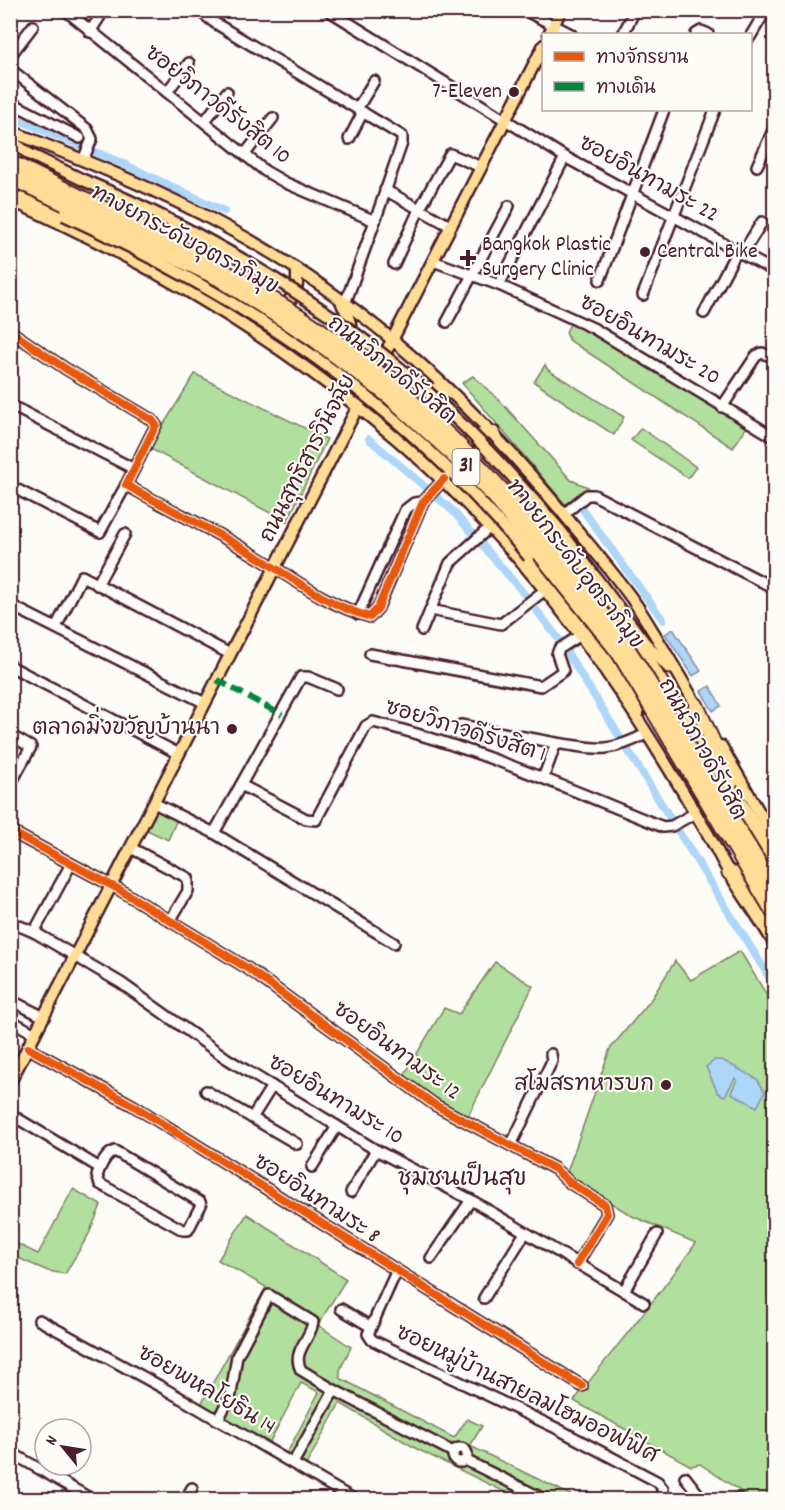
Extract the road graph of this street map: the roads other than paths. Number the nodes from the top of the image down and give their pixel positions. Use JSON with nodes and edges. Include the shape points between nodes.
{"nodes":[{"id":1,"x":65,"y":10,"type":"edge"},
{"id":2,"x":104,"y":10,"type":"edge"},
{"id":3,"x":198,"y":10,"type":"edge"},
{"id":4,"x":328,"y":10,"type":"edge"},
{"id":5,"x":524,"y":10,"type":"edge"},
{"id":6,"x":561,"y":10,"type":"edge"},
{"id":7,"x":635,"y":10,"type":"edge"},
{"id":8,"x":766,"y":10,"type":"edge"},
{"id":9,"x":33,"y":26,"type":"dead end"},
{"id":10,"x":551,"y":30,"type":"edge"},
{"id":11,"x":90,"y":32,"type":"junction"},
{"id":12,"x":566,"y":33,"type":"edge"},
{"id":13,"x":624,"y":33,"type":"edge"},
{"id":14,"x":752,"y":34,"type":"edge"},
{"id":15,"x":542,"y":47,"type":"edge"},
{"id":16,"x":10,"y":56,"type":"edge"},
{"id":17,"x":189,"y":63,"type":"dead end"},
{"id":18,"x":10,"y":69,"type":"edge"},
{"id":19,"x":374,"y":81,"type":"dead end"},
{"id":20,"x":167,"y":92,"type":"junction"},
{"id":21,"x":227,"y":92,"type":"dead end"},
{"id":22,"x":11,"y":105,"type":"edge"},
{"id":23,"x":360,"y":110,"type":"junction"},
{"id":24,"x":664,"y":111,"type":"edge"},
{"id":25,"x":715,"y":111,"type":"edge"},
{"id":26,"x":273,"y":118,"type":"dead end"},
{"id":27,"x":205,"y":121,"type":"junction"},
{"id":28,"x":505,"y":121,"type":"junction"},
{"id":29,"x":774,"y":128,"type":"edge"},
{"id":30,"x":10,"y":131,"type":"edge"},
{"id":31,"x":80,"y":138,"type":"dead end"},
{"id":32,"x":349,"y":139,"type":"dead end"},
{"id":33,"x":10,"y":140,"type":"edge"},
{"id":34,"x":86,"y":154,"type":"junction"},
{"id":35,"x":245,"y":154,"type":"junction"},
{"id":36,"x":565,"y":157,"type":"junction"},
{"id":37,"x":10,"y":161,"type":"edge"},
{"id":38,"x":757,"y":166,"type":"dead end"},
{"id":39,"x":481,"y":167,"type":"junction"},
{"id":40,"x":10,"y":177,"type":"edge"},
{"id":41,"x":385,"y":190,"type":"junction"},
{"id":42,"x":632,"y":193,"type":"junction"},
{"id":43,"x":10,"y":198,"type":"edge"},
{"id":44,"x":69,"y":203,"type":"junction"},
{"id":45,"x":509,"y":206,"type":"dead end"},
{"id":46,"x":419,"y":210,"type":"junction"},
{"id":47,"x":673,"y":216,"type":"junction"},
{"id":48,"x":375,"y":221,"type":"junction"},
{"id":49,"x":762,"y":222,"type":"dead end"},
{"id":50,"x":450,"y":226,"type":"junction"},
{"id":51,"x":740,"y":252,"type":"junction"},
{"id":52,"x":433,"y":261,"type":"junction"},
{"id":53,"x":394,"y":264,"type":"dead end"},
{"id":54,"x":297,"y":269,"type":"junction"},
{"id":55,"x":774,"y":271,"type":"edge"},
{"id":56,"x":472,"y":275,"type":"junction"},
{"id":57,"x":600,"y":280,"type":"dead end"},
{"id":58,"x":499,"y":285,"type":"junction"},
{"id":59,"x":643,"y":295,"type":"dead end"},
{"id":60,"x":342,"y":301,"type":"junction"},
{"id":61,"x":704,"y":313,"type":"dead end"},
{"id":62,"x":447,"y":322,"type":"dead end"},
{"id":63,"x":10,"y":331,"type":"edge"},
{"id":64,"x":260,"y":335,"type":"junction"},
{"id":65,"x":392,"y":339,"type":"junction"},
{"id":66,"x":774,"y":357,"type":"edge"},
{"id":67,"x":301,"y":365,"type":"junction"},
{"id":68,"x":459,"y":397,"type":"junction"},
{"id":69,"x":10,"y":405,"type":"edge"},
{"id":70,"x":723,"y":407,"type":"junction"},
{"id":71,"x":357,"y":408,"type":"junction"},
{"id":72,"x":494,"y":432,"type":"junction"},
{"id":73,"x":774,"y":437,"type":"edge"},
{"id":74,"x":411,"y":451,"type":"junction"},
{"id":75,"x":134,"y":470,"type":"junction"},
{"id":76,"x":445,"y":480,"type":"junction"},
{"id":77,"x":126,"y":485,"type":"junction"},
{"id":78,"x":10,"y":486,"type":"edge"},
{"id":79,"x":429,"y":495,"type":"junction"},
{"id":80,"x":564,"y":514,"type":"junction"},
{"id":81,"x":485,"y":531,"type":"junction"},
{"id":82,"x":556,"y":531,"type":"junction"},
{"id":83,"x":125,"y":534,"type":"dead end"},
{"id":84,"x":275,"y":569,"type":"junction"},
{"id":85,"x":97,"y":585,"type":"junction"},
{"id":86,"x":774,"y":588,"type":"edge"},
{"id":87,"x":545,"y":590,"type":"junction"},
{"id":88,"x":10,"y":604,"type":"edge"},
{"id":89,"x":430,"y":609,"type":"junction"},
{"id":90,"x":358,"y":614,"type":"junction"},
{"id":91,"x":56,"y":627,"type":"junction"},
{"id":92,"x":422,"y":630,"type":"dead end"},
{"id":93,"x":579,"y":636,"type":"junction"},
{"id":94,"x":230,"y":654,"type":"junction"},
{"id":95,"x":370,"y":654,"type":"dead end"},
{"id":96,"x":10,"y":666,"type":"edge"},
{"id":97,"x":680,"y":679,"type":"junction"},
{"id":98,"x":337,"y":689,"type":"dead end"},
{"id":99,"x":206,"y":703,"type":"junction"},
{"id":100,"x":696,"y":705,"type":"junction"},
{"id":101,"x":461,"y":725,"type":"dead end"},
{"id":102,"x":645,"y":733,"type":"junction"},
{"id":103,"x":10,"y":735,"type":"edge"},
{"id":104,"x":556,"y":743,"type":"junction"},
{"id":105,"x":179,"y":754,"type":"junction"},
{"id":106,"x":544,"y":776,"type":"junction"},
{"id":107,"x":10,"y":785,"type":"edge"},
{"id":108,"x":241,"y":785,"type":"junction"},
{"id":109,"x":154,"y":803,"type":"junction"},
{"id":110,"x":744,"y":810,"type":"junction"},
{"id":111,"x":695,"y":813,"type":"junction"},
{"id":112,"x":10,"y":831,"type":"edge"},
{"id":113,"x":214,"y":833,"type":"junction"},
{"id":114,"x":774,"y":838,"type":"edge"},
{"id":115,"x":131,"y":848,"type":"junction"},
{"id":116,"x":774,"y":860,"type":"edge"},
{"id":117,"x":70,"y":864,"type":"junction"},
{"id":118,"x":729,"y":872,"type":"junction"},
{"id":119,"x":111,"y":886,"type":"junction"},
{"id":120,"x":774,"y":888,"type":"edge"},
{"id":121,"x":755,"y":896,"type":"junction"},
{"id":122,"x":774,"y":913,"type":"edge"},
{"id":123,"x":170,"y":921,"type":"junction"},
{"id":124,"x":10,"y":922,"type":"edge"},
{"id":125,"x":774,"y":928,"type":"edge"},
{"id":126,"x":34,"y":932,"type":"junction"},
{"id":127,"x":774,"y":942,"type":"edge"},
{"id":128,"x":394,"y":943,"type":"dead end"},
{"id":129,"x":75,"y":958,"type":"junction"},
{"id":130,"x":10,"y":1000,"type":"edge"},
{"id":131,"x":44,"y":1017,"type":"junction"},
{"id":132,"x":10,"y":1020,"type":"edge"},
{"id":133,"x":35,"y":1034,"type":"junction"},
{"id":134,"x":28,"y":1048,"type":"junction"},
{"id":135,"x":551,"y":1054,"type":"dead end"},
{"id":136,"x":10,"y":1082,"type":"edge"},
{"id":137,"x":272,"y":1086,"type":"junction"},
{"id":138,"x":206,"y":1091,"type":"dead end"},
{"id":139,"x":10,"y":1114,"type":"edge"},
{"id":140,"x":252,"y":1118,"type":"junction"},
{"id":141,"x":337,"y":1126,"type":"junction"},
{"id":142,"x":297,"y":1144,"type":"dead end"},
{"id":143,"x":511,"y":1145,"type":"junction"},
{"id":144,"x":376,"y":1150,"type":"junction"},
{"id":145,"x":312,"y":1167,"type":"dead end"},
{"id":146,"x":100,"y":1168,"type":"junction"},
{"id":147,"x":351,"y":1192,"type":"dead end"},
{"id":148,"x":471,"y":1200,"type":"junction"},
{"id":149,"x":525,"y":1233,"type":"junction"},
{"id":150,"x":657,"y":1234,"type":"dead end"},
{"id":151,"x":431,"y":1258,"type":"dead end"},
{"id":152,"x":577,"y":1264,"type":"junction"},
{"id":153,"x":396,"y":1272,"type":"junction"},
{"id":154,"x":624,"y":1291,"type":"junction"},
{"id":155,"x":484,"y":1298,"type":"dead end"},
{"id":156,"x":644,"y":1303,"type":"dead end"},
{"id":157,"x":341,"y":1309,"type":"dead end"},
{"id":158,"x":39,"y":1320,"type":"dead end"},
{"id":159,"x":371,"y":1327,"type":"junction"},
{"id":160,"x":582,"y":1386,"type":"dead end"},
{"id":161,"x":334,"y":1390,"type":"junction"},
{"id":162,"x":218,"y":1420,"type":"junction"},
{"id":163,"x":10,"y":1452,"type":"edge"},
{"id":164,"x":293,"y":1463,"type":"junction"},
{"id":165,"x":685,"y":1477,"type":"dead end"},
{"id":166,"x":192,"y":1488,"type":"dead end"},
{"id":167,"x":90,"y":1499,"type":"edge"},
{"id":168,"x":352,"y":1499,"type":"edge"},
{"id":169,"x":185,"y":1500,"type":"edge"},
{"id":170,"x":546,"y":1500,"type":"edge"},
{"id":171,"x":659,"y":1500,"type":"edge"},
{"id":172,"x":703,"y":1500,"type":"edge"}],
"edges":[{"from":1,"to":11,"type":"street","name":"ซอยวิภาวดีรังสิต 10"},
{"from":2,"to":11,"type":"street"},
{"from":3,"to":23,"type":"street"},
{"from":4,"to":28,"type":"street","name":"ซอยอินทามระ 22"},
{"from":5,"to":10,"type":"street"},
{"from":6,"to":10,"type":"main road"},
{"from":7,"to":13,"type":"street"},
{"from":8,"to":14,"type":"street"},
{"from":9,"to":16,"type":"street"},
{"from":10,"to":12,"type":"street"},
{"from":11,"to":20,"type":"street","name":"ซอยวิภาวดีรังสิต 10"},
{"from":15,"to":28,"type":"main road","name":"ถนนสุทธิสารวินิจฉัย"},
{"from":17,"to":20,"type":"street"},
{"from":18,"to":34,"type":"street","via":[[87,129],[92,139]]},
{"from":19,"to":23,"type":"street"},
{"from":20,"to":27,"type":"street","name":"ซอยวิภาวดีรังสิต 10"},
{"from":21,"to":27,"type":"street"},
{"from":22,"to":31,"type":"street"},
{"from":23,"to":32,"type":"street"},
{"from":23,"to":41,"type":"street","via":[[402,136]]},
{"from":24,"to":42,"type":"street"},
{"from":25,"to":47,"type":"street"},
{"from":26,"to":35,"type":"street"},
{"from":27,"to":35,"type":"street","name":"ซอยวิภาวดีรังสิต 10"},
{"from":28,"to":36,"type":"street","name":"ซอยอินทามระ 22"},
{"from":28,"to":39,"type":"main road","name":"ถนนสุทธิสารวินิจฉัย"},
{"from":29,"to":38,"type":"street"},
{"from":30,"to":34,"type":"main road","name":"ถนนวิภาวดีรังสิต","number":"31"},
{"from":33,"to":82,"type":"main road","number":"31","bridge":true,"via":[[29,154],[144,206],[237,256],[327,314],[407,374],[463,425],[515,478]]},
{"from":34,"to":54,"type":"main road","name":"ถนนวิภาวดีรังสิต","number":"31","via":[[227,227]]},
{"from":35,"to":48,"type":"street","name":"ซอยวิภาวดีรังสิต 10","via":[[286,183]]},
{"from":36,"to":42,"type":"street","name":"ซอยอินทามระ 22"},
{"from":36,"to":58,"type":"street"},
{"from":37,"to":44,"type":"highway","name":"ถนนวิภาวดีรังสิต","number":"31"},
{"from":37,"to":120,"type":"highway","name":"ทางยกระดับอุตราภิมุข","number":"31","bridge":true,"via":[[226,270],[315,327],[396,387],[452,437],[546,541],[627,648]]},
{"from":39,"to":46,"type":"street","via":[[450,154]]},
{"from":39,"to":50,"type":"main road","name":"ถนนสุทธิสารวินิจฉัย"},
{"from":40,"to":44,"type":"highway","name":"ถนนวิภาวดีรังสิต","number":"31"},
{"from":40,"to":122,"type":"highway","name":"ทางยกระดับอุตราภิมุข","number":"31","bridge":true,"via":[[220,279],[311,337],[390,396],[446,447],[501,505],[619,653]]},
{"from":41,"to":46,"type":"street"},
{"from":41,"to":48,"type":"street"},
{"from":42,"to":47,"type":"street","name":"ซอยอินทามระ 22"},
{"from":42,"to":57,"type":"street"},
{"from":43,"to":44,"type":"main road","number":"31"},
{"from":43,"to":64,"type":"main road","name":"ถนนวิภาวดีรังสิต","number":"31","via":[[169,278]]},
{"from":44,"to":82,"type":"highway","name":"ถนนวิภาวดีรังสิต","number":"31","bridge":true,"via":[[230,269],[319,326],[400,386]]},
{"from":44,"to":102,"type":"main road","number":"31","bridge":true,"via":[[126,244],[216,291],[306,348],[385,408],[486,505],[529,556],[612,665],[632,697]]},
{"from":44,"to":121,"type":"highway","name":"ถนนวิภาวดีรังสิต","number":"31","bridge":true,"via":[[223,278],[314,335],[393,395],[448,444],[541,547],[622,652],[694,773]]},
{"from":45,"to":56,"type":"street"},
{"from":46,"to":50,"type":"street"},
{"from":46,"to":53,"type":"street"},
{"from":47,"to":51,"type":"street","name":"ซอยอินทามระ 22"},
{"from":47,"to":59,"type":"street"},
{"from":48,"to":60,"type":"street"},
{"from":49,"to":51,"type":"street"},
{"from":50,"to":52,"type":"main road","name":"ถนนสุทธิสารวินิจฉัย"},
{"from":51,"to":55,"type":"street","name":"ซอยอินทามระ 22"},
{"from":51,"to":61,"type":"street"},
{"from":52,"to":56,"type":"street","name":"ซอยอินทามระ 20"},
{"from":52,"to":65,"type":"main road","name":"ถนนสุทธิสารวินิจฉัย"},
{"from":54,"to":60,"type":"main road","name":"ถนนวิภาวดีรังสิต","number":"31"},
{"from":54,"to":64,"type":"main road","via":[[294,297],[278,324]]},
{"from":56,"to":58,"type":"street","name":"ซอยอินทามระ 20"},
{"from":56,"to":62,"type":"street"},
{"from":58,"to":70,"type":"street","name":"ซอยอินทามระ 20","via":[[593,328]]},
{"from":60,"to":65,"type":"main road","name":"ถนนวิภาวดีรังสิต","number":"31"},
{"from":60,"to":67,"type":"main road","via":[[349,318],[350,339],[336,361],[324,367]]},
{"from":63,"to":75,"type":"street","via":[[152,420],[156,425]]},
{"from":64,"to":67,"type":"main road","name":"ถนนวิภาวดีรังสิต","number":"31"},
{"from":65,"to":68,"type":"main road","name":"ถนนวิภาวดีรังสิต","number":"31"},
{"from":65,"to":71,"type":"main road","name":"ถนนสุทธิสารวินิจฉัย"},
{"from":66,"to":70,"type":"street","via":[[756,356]]},
{"from":67,"to":71,"type":"main road","name":"ถนนวิภาวดีรังสิต","number":"31"},
{"from":68,"to":72,"type":"main road","name":"ถนนวิภาวดีรังสิต","number":"31"},
{"from":68,"to":74,"type":"main road","via":[[435,388],[424,391],[402,418],[401,430]]},
{"from":69,"to":75,"type":"street"},
{"from":70,"to":73,"type":"street","name":"ซอยอินทามระ 20"},
{"from":71,"to":74,"type":"main road","name":"ถนนวิภาวดีรังสิต","number":"31"},
{"from":71,"to":84,"type":"main road","name":"ถนนสุทธิสารวินิจฉัย"},
{"from":72,"to":76,"type":"main road","via":[[476,435],[448,464]]},
{"from":72,"to":80,"type":"main road","name":"ถนนวิภาวดีรังสิต","number":"31"},
{"from":74,"to":76,"type":"main road","name":"ถนนวิภาวดีรังสิต","number":"31"},
{"from":75,"to":77,"type":"street"},
{"from":76,"to":79,"type":"street"},
{"from":76,"to":81,"type":"main road","name":"ถนนวิภาวดีรังสิต","number":"31"},
{"from":77,"to":78,"type":"street","via":[[100,531]]},
{"from":77,"to":84,"type":"street"},
{"from":79,"to":90,"type":"street","via":[[405,510]]},
{"from":79,"to":90,"type":"street","via":[[378,608],[370,617]]},
{"from":80,"to":86,"type":"street","via":[[587,495],[594,495]]},
{"from":80,"to":97,"type":"main road","name":"ถนนวิภาวดีรังสิต","number":"31","via":[[624,587]]},
{"from":81,"to":87,"type":"main road","name":"ถนนวิภาวดีรังสิต","number":"31"},
{"from":81,"to":89,"type":"street","via":[[450,563]]},
{"from":82,"to":97,"type":"main road","number":"31","via":[[645,643]]},
{"from":82,"to":110,"type":"highway","name":"ถนนวิภาวดีรังสิต","number":"31","via":[[634,639],[707,759]]},
{"from":83,"to":85,"type":"street"},
{"from":84,"to":90,"type":"street","via":[[326,601]]},
{"from":84,"to":94,"type":"main road","name":"ถนนสุทธิสารวินิจฉัย"},
{"from":85,"to":91,"type":"street","via":[[82,576]]},
{"from":85,"to":94,"type":"street"},
{"from":87,"to":89,"type":"street","via":[[501,624]]},
{"from":87,"to":93,"type":"main road","name":"ถนนวิภาวดีรังสิต","number":"31"},
{"from":88,"to":91,"type":"street"},
{"from":89,"to":92,"type":"street"},
{"from":91,"to":99,"type":"street"},
{"from":93,"to":95,"type":"street","via":[[559,649],[557,657],[563,671],[541,686]]},
{"from":93,"to":102,"type":"main road","name":"ถนนวิภาวดีรังสิต","number":"31"},
{"from":94,"to":99,"type":"main road","name":"ถนนสุทธิสารวินิจฉัย"},
{"from":96,"to":105,"type":"street"},
{"from":97,"to":100,"type":"main road","name":"ถนนวิภาวดีรังสิต","number":"31"},
{"from":98,"to":108,"type":"street","via":[[308,676],[301,677]]},
{"from":99,"to":105,"type":"main road","name":"ถนนสุทธิสารวินิจฉัย"},
{"from":100,"to":110,"type":"highway"},
{"from":100,"to":114,"type":"main road","name":"ถนนวิภาวดีรังสิต","number":"31"},
{"from":101,"to":104,"type":"street"},
{"from":102,"to":104,"type":"street","via":[[616,749]]},
{"from":102,"to":111,"type":"main road","name":"ถนนวิภาวดีรังสิต","number":"31"},
{"from":103,"to":107,"type":"street","via":[[31,747]]},
{"from":104,"to":106,"type":"street"},
{"from":105,"to":109,"type":"main road","name":"ถนนสุทธิสารวินิจฉัย"},
{"from":106,"to":108,"type":"street","name":"ซอยวิภาวดีรังสิต 1","via":[[373,722],[366,726],[316,820],[306,819]]},
{"from":106,"to":111,"type":"street","name":"ซอยวิภาวดีรังสิต 1","via":[[663,826],[672,826]]},
{"from":108,"to":113,"type":"street"},
{"from":109,"to":113,"type":"street"},
{"from":109,"to":115,"type":"main road","name":"ถนนสุทธิสารวินิจฉัย"},
{"from":110,"to":116,"type":"highway","name":"ถนนวิภาวดีรังสิต","number":"31"},
{"from":111,"to":118,"type":"main road","name":"ถนนวิภาวดีรังสิต","number":"31"},
{"from":112,"to":117,"type":"street","name":"ซอยอินทามระ 12"},
{"from":113,"to":128,"type":"street"},
{"from":115,"to":119,"type":"main road","name":"ถนนสุทธิสารวินิจฉัย"},
{"from":115,"to":123,"type":"street","via":[[188,878],[188,891]]},
{"from":117,"to":119,"type":"street","name":"ซอยอินทามระ 12"},
{"from":117,"to":126,"type":"street"},
{"from":118,"to":121,"type":"highway"},
{"from":118,"to":127,"type":"main road","name":"ถนนวิภาวดีรังสิต","number":"31"},
{"from":119,"to":123,"type":"street","name":"ซอยอินทามระ 12"},
{"from":119,"to":129,"type":"main road","name":"ถนนสุทธิสารวินิจฉัย"},
{"from":121,"to":125,"type":"highway","name":"ถนนวิภาวดีรังสิต","number":"31"},
{"from":123,"to":143,"type":"street","name":"ซอยอินทามระ 12","via":[[294,1000],[435,1105]]},
{"from":124,"to":126,"type":"street","name":"ซอยอินทามระ 10"},
{"from":126,"to":129,"type":"street","name":"ซอยอินทามระ 10"},
{"from":129,"to":131,"type":"main road","name":"ถนนสุทธิสารวินิจฉัย"},
{"from":129,"to":137,"type":"street","name":"ซอยอินทามระ 10","via":[[121,983]]},
{"from":130,"to":131,"type":"street"},
{"from":131,"to":133,"type":"main road","name":"ถนนสุทธิสารวินิจฉัย"},
{"from":132,"to":133,"type":"street"},
{"from":133,"to":134,"type":"main road","name":"ถนนสุทธิสารวินิจฉัย"},
{"from":134,"to":136,"type":"main road","name":"ถนนสุทธิสารวินิจฉัย"},
{"from":134,"to":153,"type":"street","name":"ซอยอินทามระ 8","via":[[134,1106]]},
{"from":135,"to":143,"type":"street","via":[[552,1061]]},
{"from":137,"to":140,"type":"street"},
{"from":137,"to":141,"type":"street","name":"ซอยอินทามระ 10"},
{"from":138,"to":140,"type":"street"},
{"from":139,"to":146,"type":"street"},
{"from":140,"to":142,"type":"street"},
{"from":141,"to":144,"type":"street","name":"ซอยอินทามระ 10"},
{"from":141,"to":145,"type":"street"},
{"from":143,"to":152,"type":"street","name":"ซอยอินทามระ 12","via":[[560,1172],[607,1207],[607,1214]]},
{"from":144,"to":147,"type":"street"},
{"from":144,"to":148,"type":"street","name":"ซอยอินทามระ 10"},
{"from":146,"to":146,"type":"street","via":[[115,1151],[200,1202],[188,1230],[100,1184]]},
{"from":148,"to":149,"type":"street","name":"ซอยอินทามระ 10"},
{"from":148,"to":151,"type":"street"},
{"from":149,"to":152,"type":"street","name":"ซอยอินทามระ 10"},
{"from":149,"to":155,"type":"street"},
{"from":150,"to":154,"type":"street"},
{"from":152,"to":154,"type":"street","name":"ซอยอินทามระ 10"},
{"from":153,"to":159,"type":"street","name":"ซอยหมู่บ้านสายลมโฮมออฟฟิศ"},
{"from":153,"to":160,"type":"street","name":"ซอยอินทามระ 8"},
{"from":154,"to":156,"type":"street","name":"ซอยอินทามระ 10"},
{"from":157,"to":159,"type":"street","name":"ซอยหมู่บ้านสายลมโฮมออฟฟิศ"},
{"from":158,"to":162,"type":"street","name":"ซอยพหลโยธิน 14"},
{"from":159,"to":171,"type":"street","name":"ซอยหมู่บ้านสายลมโฮมออฟฟิศ","via":[[368,1334],[372,1340],[556,1428],[658,1482],[663,1490]]},
{"from":161,"to":162,"type":"street","via":[[310,1377],[298,1365],[313,1322],[269,1295],[237,1356],[231,1394]]},
{"from":161,"to":164,"type":"street"},
{"from":161,"to":170,"type":"street","via":[[453,1452],[464,1449],[465,1460]]},
{"from":162,"to":164,"type":"street","name":"ซอยพหลโยธิน 14"},
{"from":163,"to":167,"type":"street"},
{"from":164,"to":168,"type":"street","name":"ซอยพหลโยธิน 14"},
{"from":165,"to":172,"type":"street"},
{"from":166,"to":169,"type":"street"}]}
